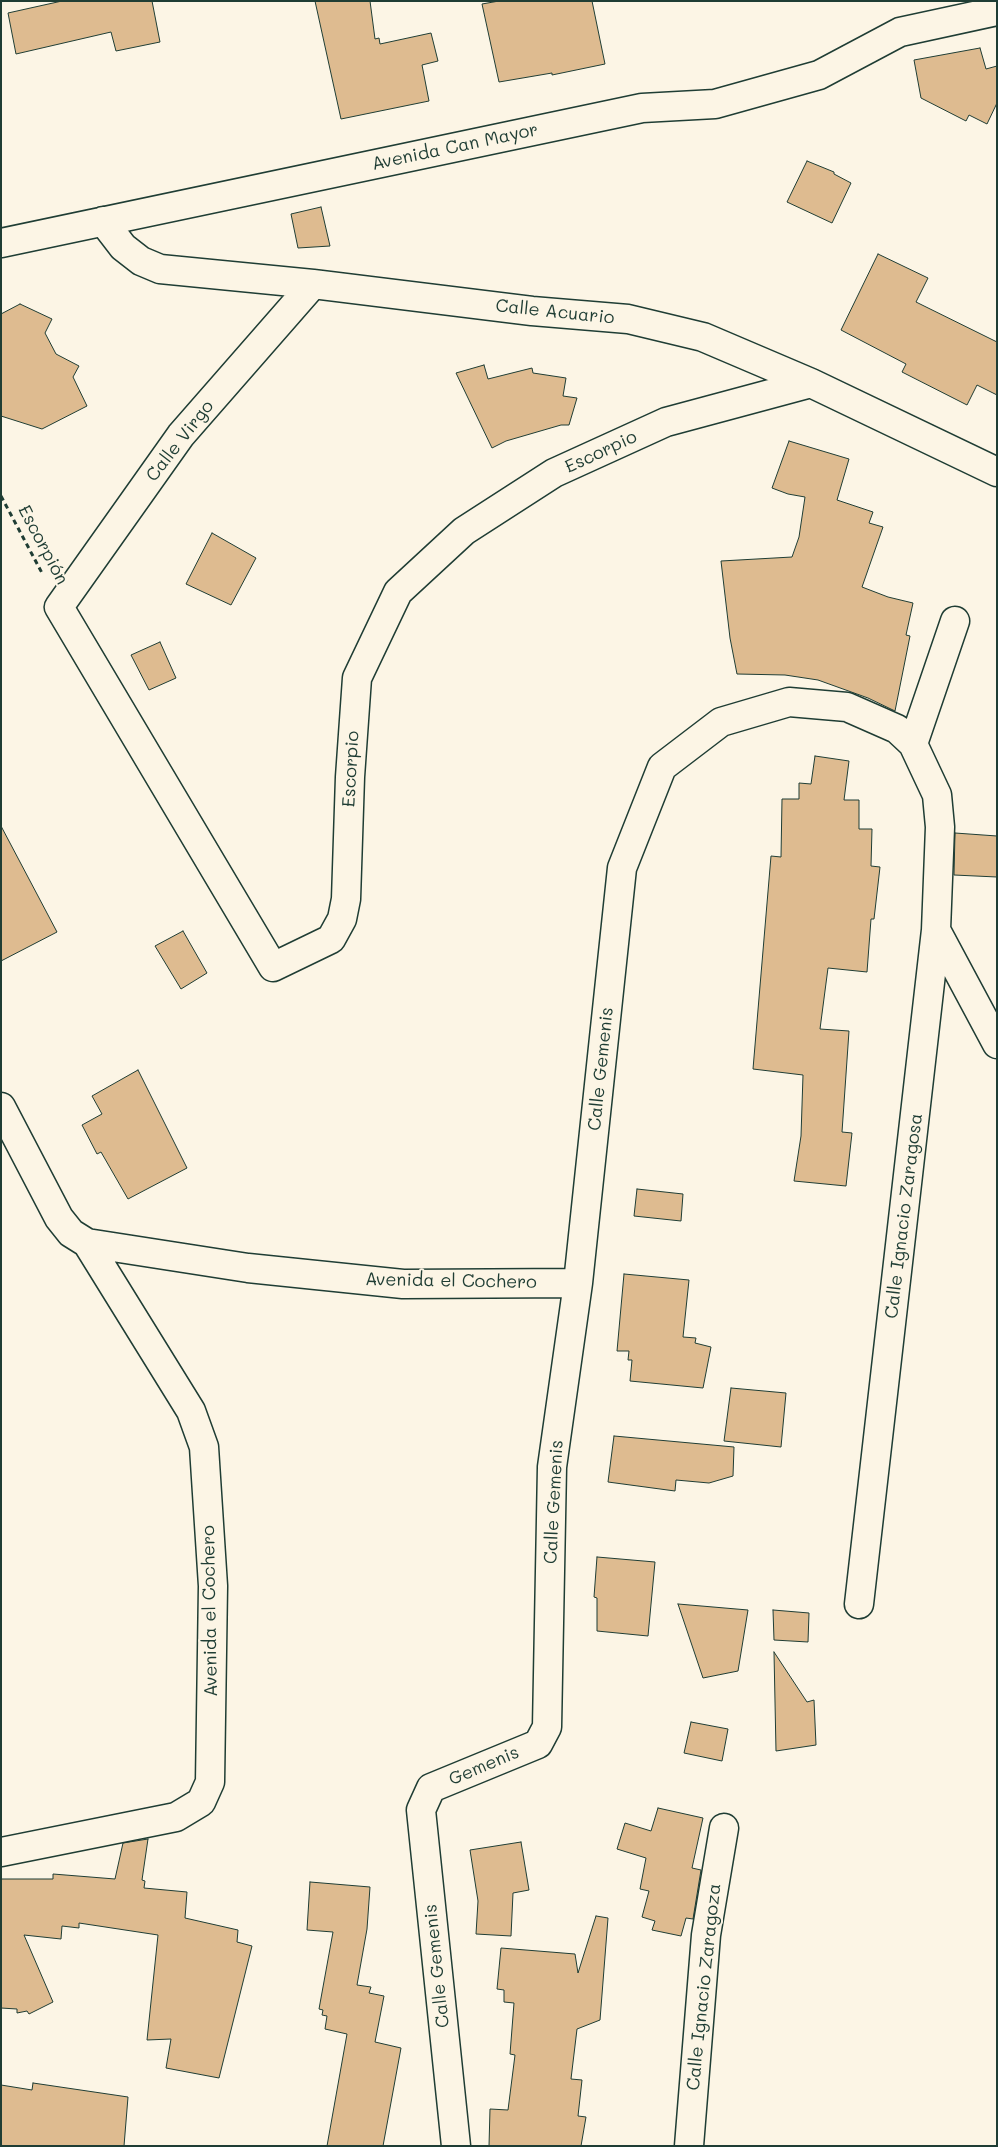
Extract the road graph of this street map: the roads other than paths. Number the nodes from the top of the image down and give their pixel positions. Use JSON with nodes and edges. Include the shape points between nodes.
{"nodes":[{"id":1,"x":997,"y":11,"type":"edge"},
{"id":2,"x":103,"y":221,"type":"junction"},
{"id":3,"x":2,"y":239,"type":"edge"},
{"id":4,"x":314,"y":284,"type":"junction"},
{"id":5,"x":811,"y":383,"type":"junction"},
{"id":6,"x":997,"y":472,"type":"edge"},
{"id":7,"x":59,"y":607,"type":"joint"},
{"id":8,"x":956,"y":621,"type":"dead end"},
{"id":9,"x":914,"y":744,"type":"junction"},
{"id":10,"x":940,"y":827,"type":"joint"},
{"id":11,"x":936,"y":930,"type":"junction"},
{"id":12,"x":997,"y":1044,"type":"edge"},
{"id":13,"x":1,"y":1107,"type":"edge"},
{"id":14,"x":87,"y":1243,"type":"junction"},
{"id":15,"x":578,"y":1283,"type":"junction"},
{"id":16,"x":859,"y":1604,"type":"dead end"},
{"id":17,"x":538,"y":1744,"type":"joint"},
{"id":18,"x":431,"y":1788,"type":"joint"},
{"id":19,"x":724,"y":1828,"type":"dead end"},
{"id":20,"x":1,"y":1852,"type":"edge"},
{"id":21,"x":456,"y":2146,"type":"edge"},
{"id":22,"x":689,"y":2146,"type":"edge"}],
"edges":[{"from":1,"to":2,"type":"street","name":"Avenida Can Mayor","via":[[900,32],[819,75],[715,104],[642,108]]},
{"from":2,"to":3,"type":"street","name":"Avenida Can Mayor"},
{"from":2,"to":4,"type":"street","name":"Calle Acuario","via":[[123,247],[141,261],[160,268]]},
{"from":4,"to":5,"type":"street","name":"Calle Acuario","via":[[628,319],[703,338]]},
{"from":4,"to":7,"type":"street","name":"Calle Virgo","via":[[181,435]]},
{"from":5,"to":6,"type":"street","name":"Calle Acuario"},
{"from":5,"to":7,"type":"street","name":"Escorpio","via":[[666,422],[554,473],[464,531],[398,592],[357,678],[346,899],[342,919],[331,939],[273,967]]},
{"from":8,"to":9,"type":"street"},
{"from":9,"to":10,"type":"street","name":"Calle Gemenis","via":[[937,794]]},
{"from":9,"to":15,"type":"street","name":"Calle Gemenis","via":[[897,729],[847,707],[789,702],[722,722],[662,767],[622,868]]},
{"from":10,"to":11,"type":"street","name":"Calle Ignacio Zaragosa"},
{"from":11,"to":12,"type":"street"},
{"from":11,"to":16,"type":"street","name":"Calle Ignacio Zaragosa"},
{"from":13,"to":14,"type":"street","name":"Avenida el Cochero","via":[[59,1218],[71,1233]]},
{"from":14,"to":15,"type":"street","name":"Avenida el Cochero","via":[[248,1268],[403,1284]]},
{"from":14,"to":20,"type":"street","name":"Avenida el Cochero","via":[[191,1411],[204,1447],[213,1586],[210,1782],[201,1802],[176,1817]]},
{"from":15,"to":17,"type":"street","name":"Calle Gemenis","via":[[552,1467],[547,1727]]},
{"from":17,"to":18,"type":"street","name":"Gemenis"},
{"from":18,"to":21,"type":"street","name":"Calle Gemenis","via":[[421,1810]]},
{"from":19,"to":22,"type":"street","name":"Calle Ignacio Zaragoza","via":[[706,1935]]}]}
